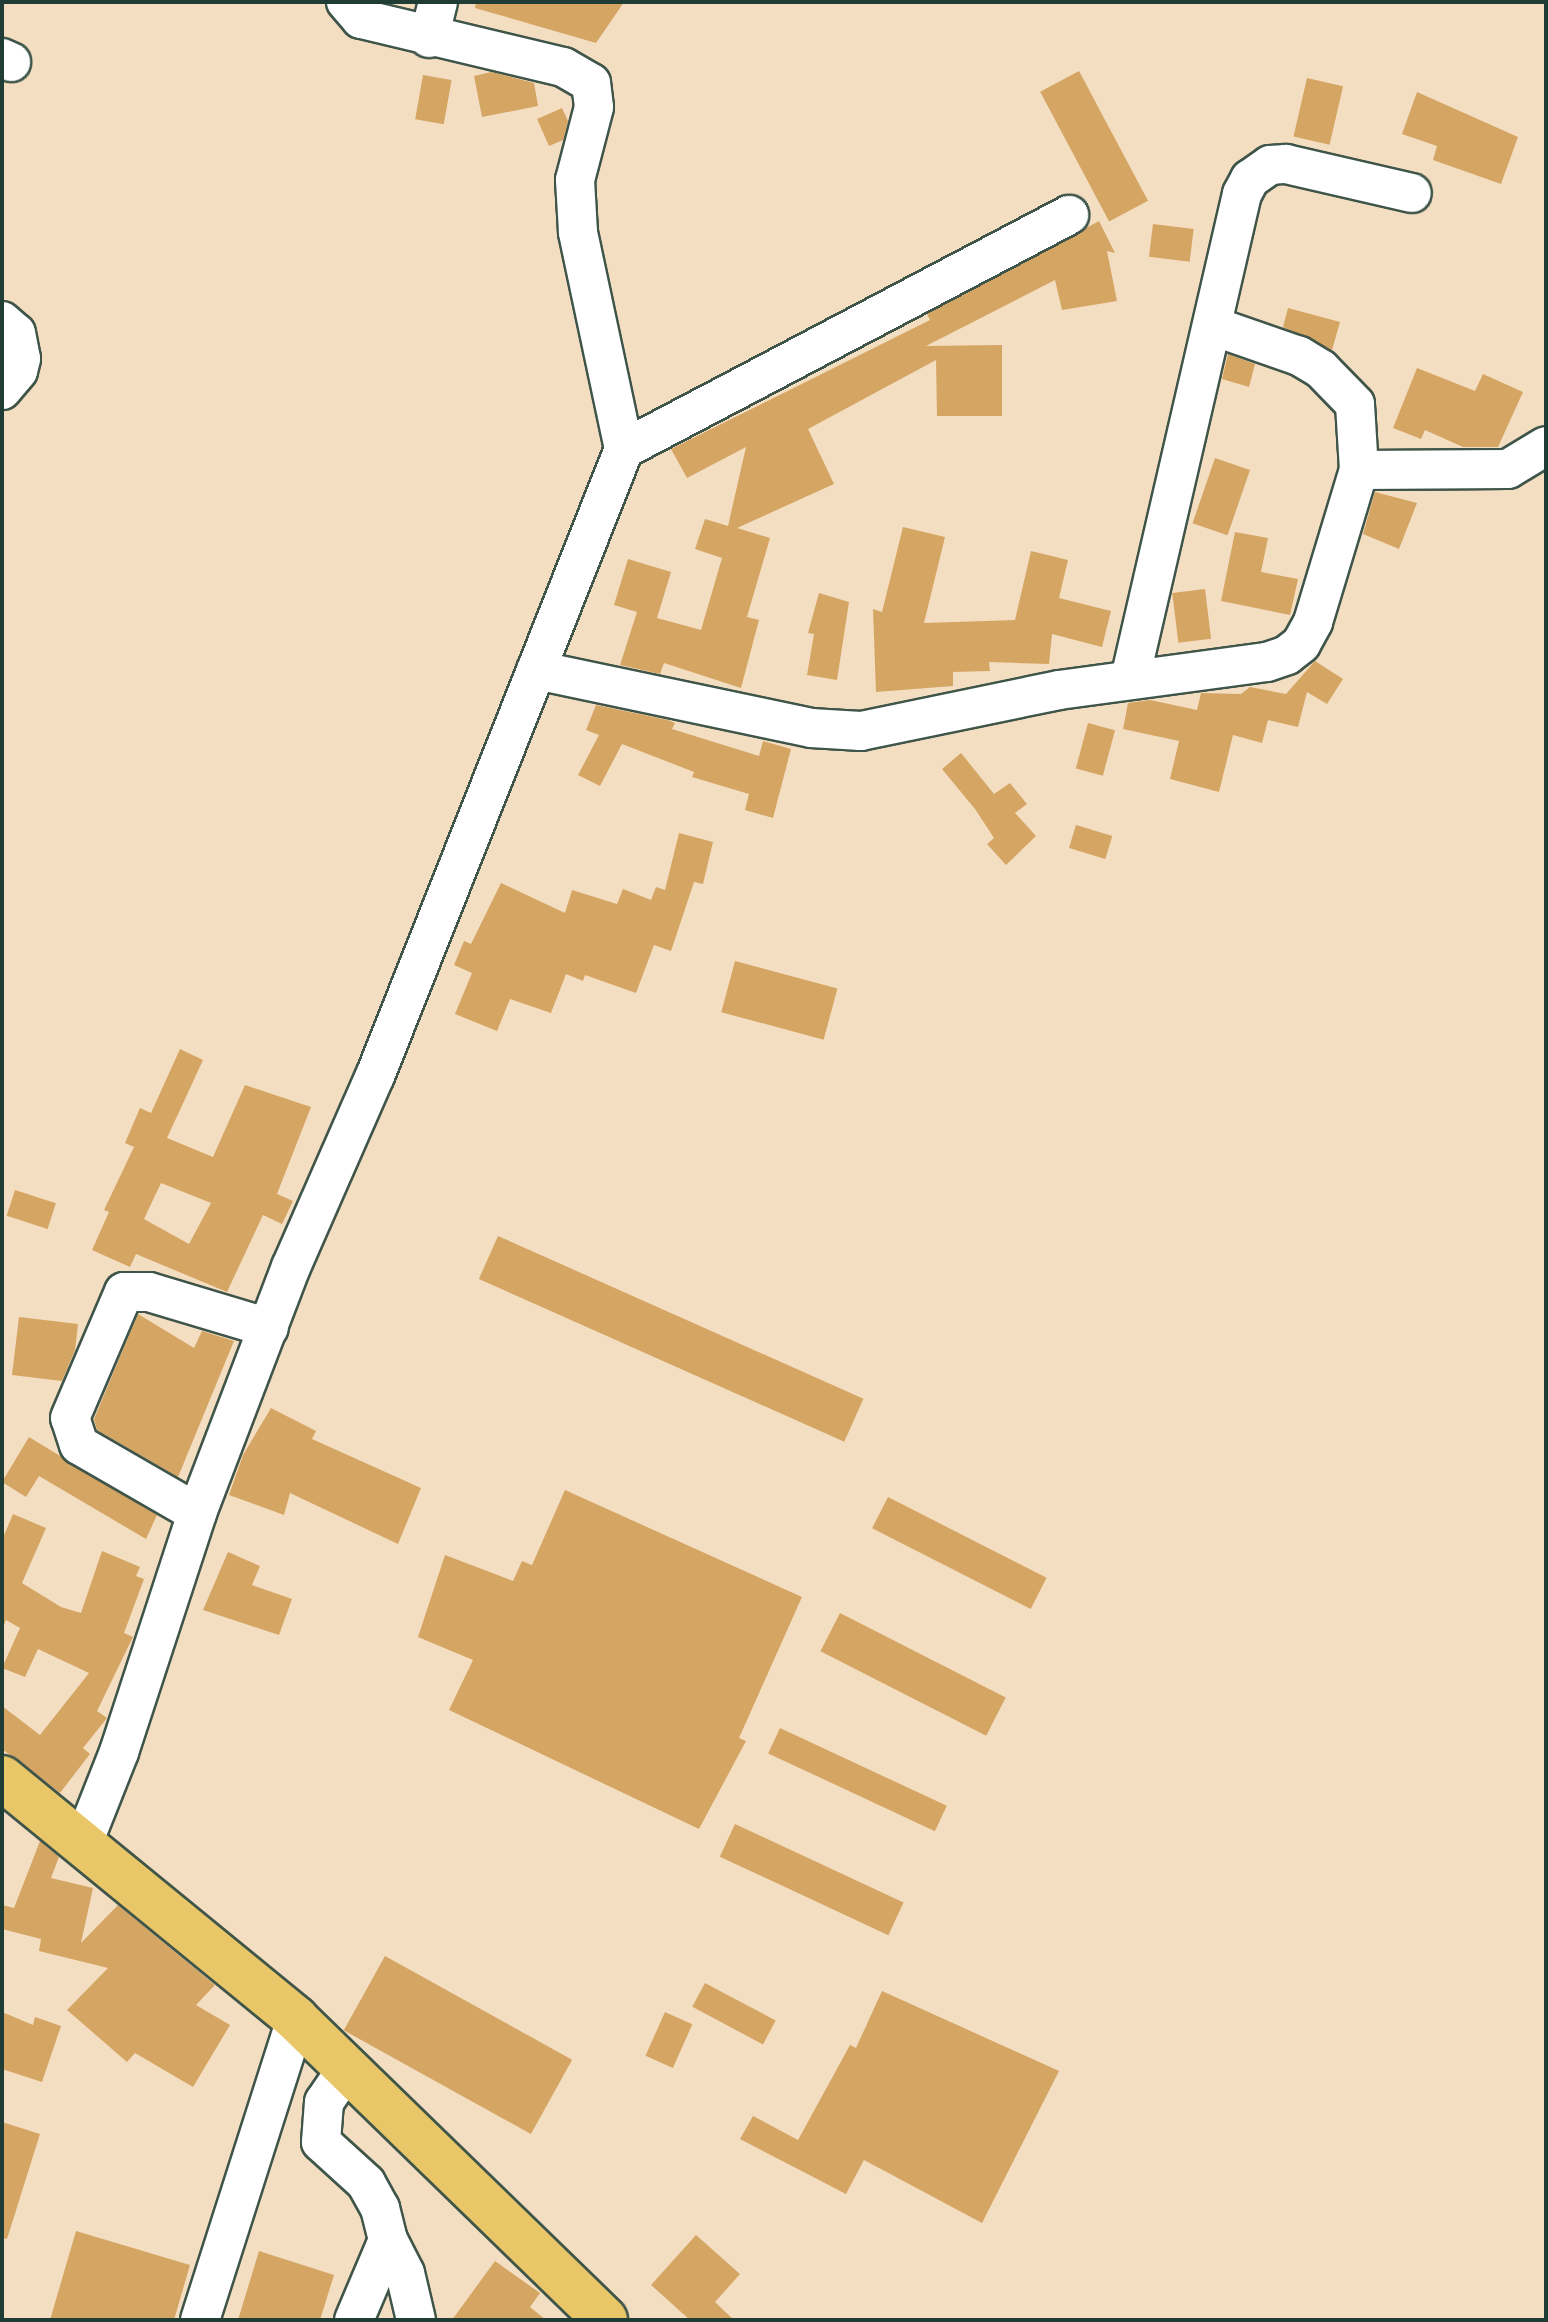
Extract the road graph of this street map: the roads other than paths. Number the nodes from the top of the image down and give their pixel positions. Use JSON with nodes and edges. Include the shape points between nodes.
{"nodes":[{"id":1,"x":346,"y":2,"type":"edge"},
{"id":2,"x":434,"y":20,"type":"edge"},
{"id":3,"x":1412,"y":193,"type":"dead end"},
{"id":4,"x":1069,"y":215,"type":"dead end"},
{"id":5,"x":2,"y":321,"type":"edge"},
{"id":6,"x":1213,"y":326,"type":"junction"},
{"id":7,"x":2,"y":390,"type":"edge"},
{"id":8,"x":1546,"y":446,"type":"edge"},
{"id":9,"x":624,"y":449,"type":"junction"},
{"id":10,"x":1359,"y":470,"type":"junction"},
{"id":11,"x":536,"y":670,"type":"junction"},
{"id":12,"x":1130,"y":679,"type":"junction"},
{"id":13,"x":269,"y":1328,"type":"junction"},
{"id":14,"x":197,"y":1513,"type":"junction"},
{"id":15,"x":2,"y":1778,"type":"edge"},
{"id":16,"x":83,"y":1843,"type":"junction"},
{"id":17,"x":296,"y":2019,"type":"junction"},
{"id":18,"x":348,"y":2067,"type":"junction"},
{"id":19,"x":388,"y":2240,"type":"junction"},
{"id":20,"x":200,"y":2320,"type":"edge"},
{"id":21,"x":354,"y":2320,"type":"edge"},
{"id":22,"x":416,"y":2320,"type":"edge"},
{"id":23,"x":605,"y":2320,"type":"edge"}],
"edges":[{"from":1,"to":2,"type":"street","via":[[361,19]]},
{"from":2,"to":9,"type":"street","via":[[563,67],[591,83],[594,107],[575,180],[578,232]]},
{"from":3,"to":6,"type":"street","via":[[1286,164],[1257,172],[1242,194]]},
{"from":4,"to":9,"type":"street"},
{"from":5,"to":7,"type":"street","via":[[16,333],[21,359]]},
{"from":6,"to":10,"type":"street","via":[[1299,356],[1337,383],[1355,404]]},
{"from":6,"to":12,"type":"street"},
{"from":8,"to":10,"type":"street","via":[[1508,469]]},
{"from":9,"to":11,"type":"street"},
{"from":10,"to":12,"type":"street","via":[[1301,644],[1267,662]]},
{"from":11,"to":12,"type":"street","via":[[839,731]]},
{"from":11,"to":13,"type":"street"},
{"from":13,"to":14,"type":"street"},
{"from":13,"to":14,"type":"street","via":[[149,1292],[124,1292],[70,1418],[79,1445]]},
{"from":14,"to":16,"type":"street","via":[[124,1738]]},
{"from":15,"to":16,"type":"main road"},
{"from":16,"to":17,"type":"main road"},
{"from":17,"to":18,"type":"main road"},
{"from":17,"to":20,"type":"street"},
{"from":18,"to":19,"type":"street","via":[[324,2102],[321,2142],[366,2183],[380,2208]]},
{"from":18,"to":23,"type":"main road"},
{"from":19,"to":21,"type":"street"},
{"from":19,"to":22,"type":"street","via":[[405,2273]]}]}
